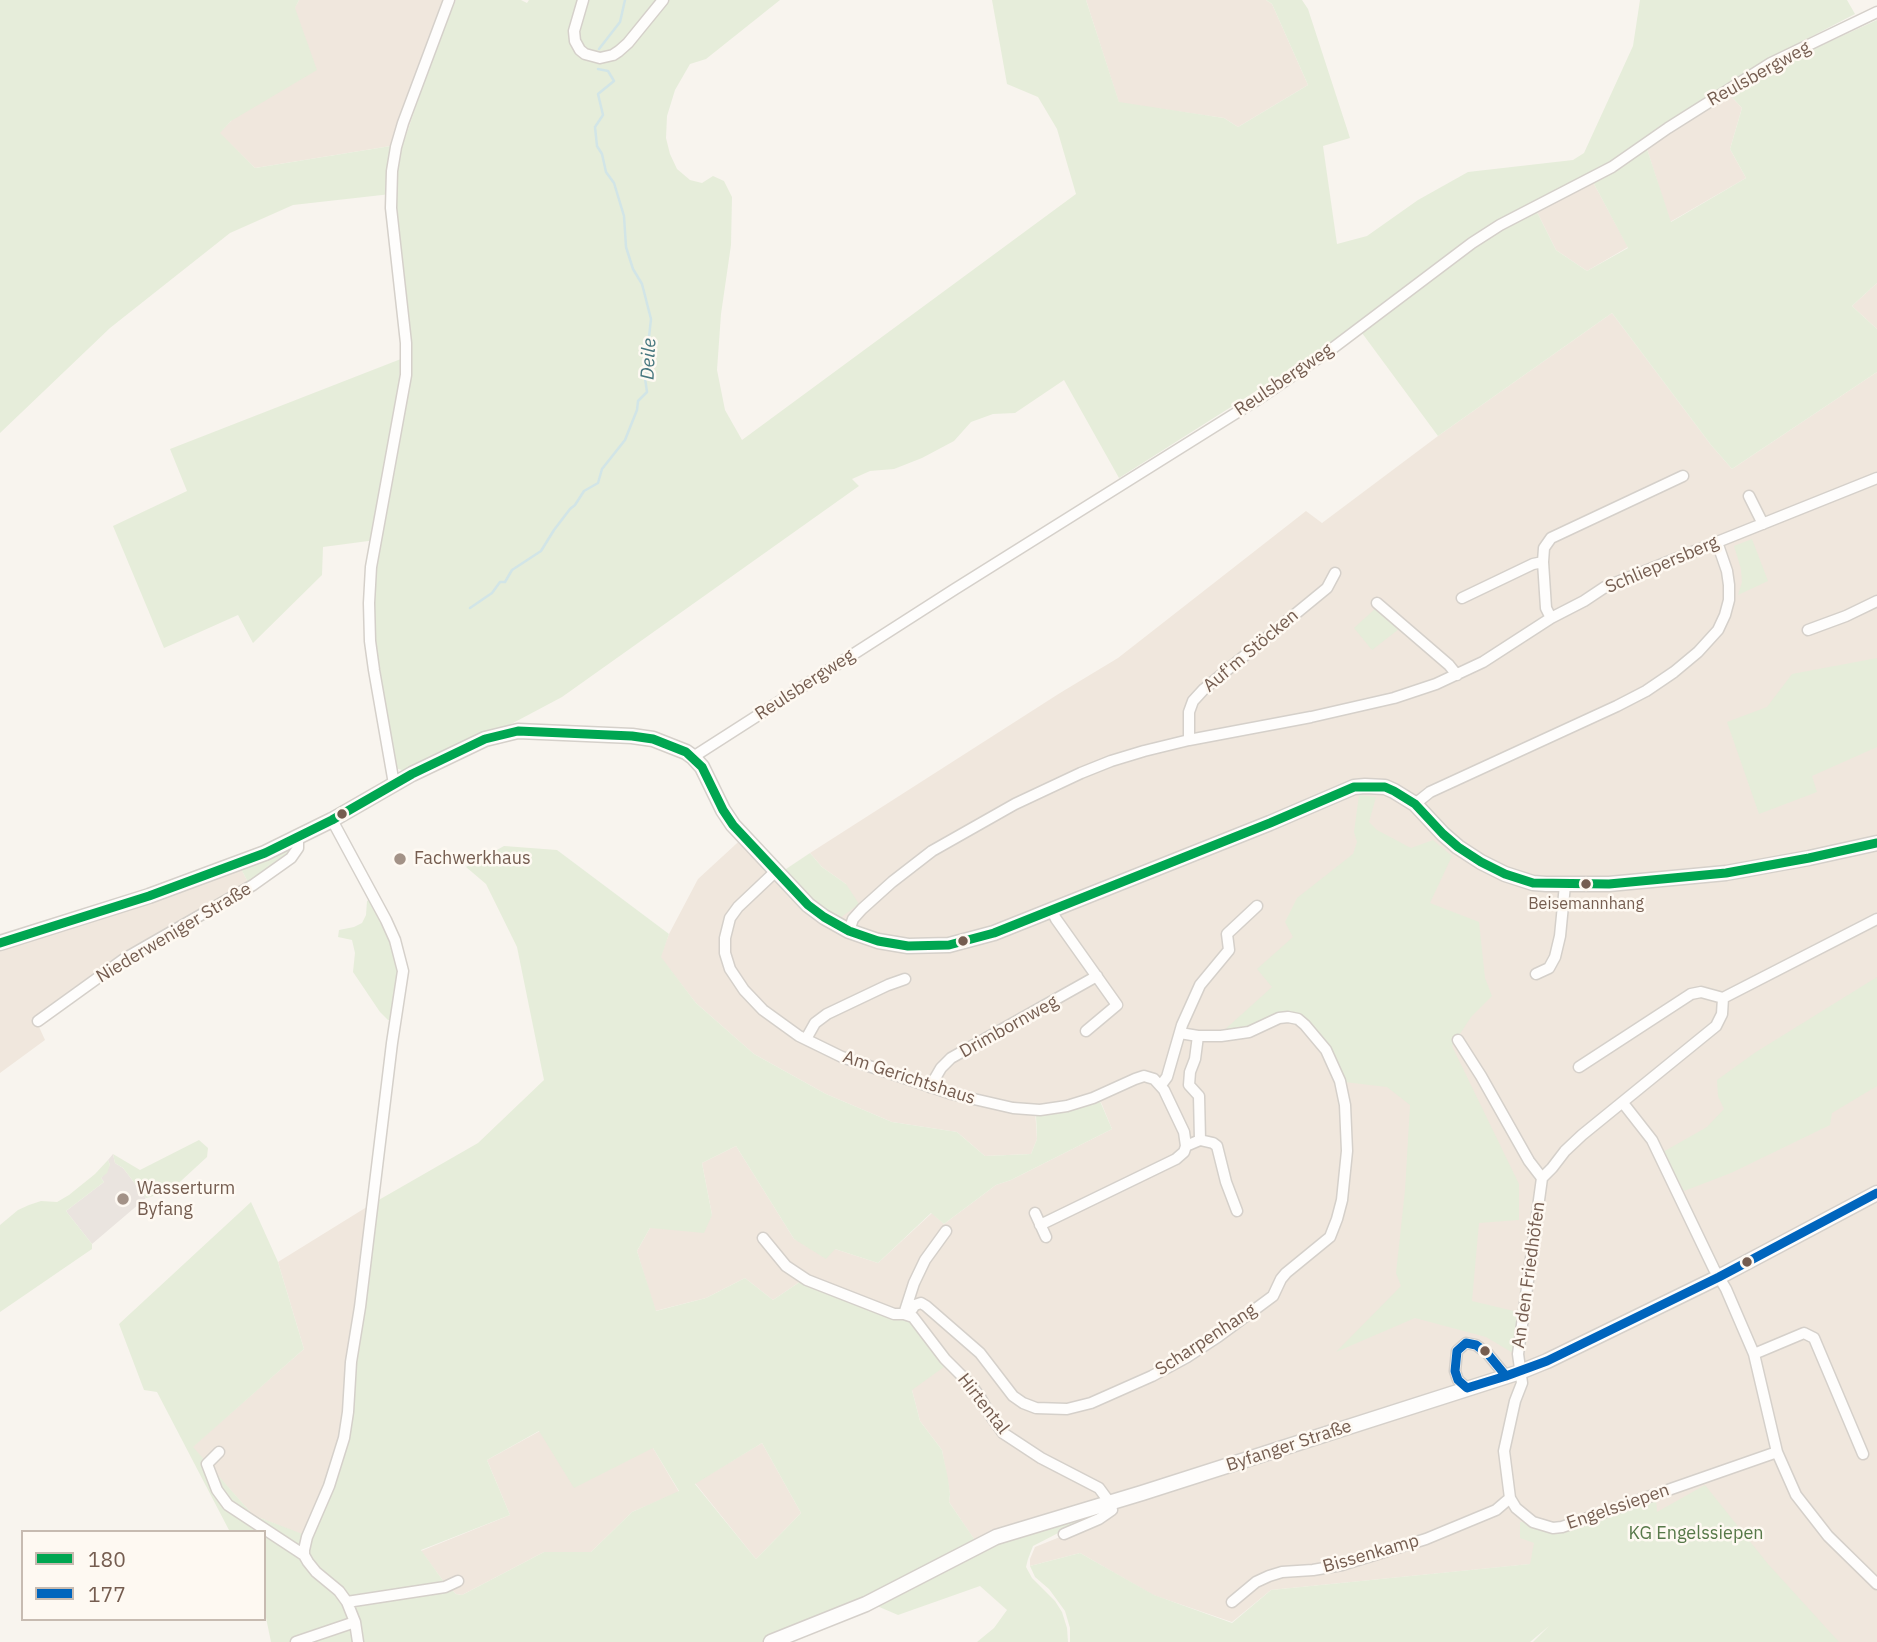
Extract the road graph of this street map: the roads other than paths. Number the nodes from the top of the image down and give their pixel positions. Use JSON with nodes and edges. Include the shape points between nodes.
{"nodes":[{"id":1,"x":449,"y":0,"type":"edge"},
{"id":2,"x":583,"y":0,"type":"edge"},
{"id":3,"x":663,"y":0,"type":"edge"},
{"id":4,"x":1877,"y":12,"type":"edge"},
{"id":5,"x":1683,"y":476,"type":"dead end"},
{"id":6,"x":1877,"y":478,"type":"edge"},
{"id":7,"x":1749,"y":496,"type":"dead end"},
{"id":8,"x":1763,"y":524,"type":"junction"},
{"id":9,"x":1717,"y":542,"type":"junction"},
{"id":10,"x":1543,"y":562,"type":"junction"},
{"id":11,"x":1335,"y":573,"type":"dead end"},
{"id":12,"x":1462,"y":598,"type":"dead end"},
{"id":13,"x":1877,"y":601,"type":"edge"},
{"id":14,"x":1377,"y":603,"type":"dead end"},
{"id":15,"x":1551,"y":618,"type":"junction"},
{"id":16,"x":1808,"y":630,"type":"dead end"},
{"id":17,"x":1457,"y":676,"type":"junction"},
{"id":18,"x":1189,"y":740,"type":"junction"},
{"id":19,"x":693,"y":757,"type":"junction"},
{"id":20,"x":394,"y":784,"type":"junction"},
{"id":21,"x":1415,"y":804,"type":"junction"},
{"id":22,"x":332,"y":820,"type":"junction"},
{"id":23,"x":298,"y":838,"type":"junction"},
{"id":24,"x":1877,"y":843,"type":"edge"},
{"id":25,"x":775,"y":872,"type":"junction"},
{"id":26,"x":1565,"y":885,"type":"junction"},
{"id":27,"x":1257,"y":906,"type":"dead end"},
{"id":28,"x":1051,"y":909,"type":"junction"},
{"id":29,"x":1877,"y":919,"type":"edge"},
{"id":30,"x":849,"y":931,"type":"junction"},
{"id":31,"x":0,"y":943,"type":"edge"},
{"id":32,"x":882,"y":973,"type":"dead end"},
{"id":33,"x":1536,"y":974,"type":"dead end"},
{"id":34,"x":1097,"y":976,"type":"junction"},
{"id":35,"x":905,"y":979,"type":"dead end"},
{"id":36,"x":888,"y":985,"type":"junction"},
{"id":37,"x":1723,"y":998,"type":"junction"},
{"id":38,"x":38,"y":1021,"type":"dead end"},
{"id":39,"x":1086,"y":1031,"type":"dead end"},
{"id":40,"x":1180,"y":1033,"type":"junction"},
{"id":41,"x":1198,"y":1036,"type":"junction"},
{"id":42,"x":806,"y":1039,"type":"junction"},
{"id":43,"x":1458,"y":1040,"type":"dead end"},
{"id":44,"x":1579,"y":1067,"type":"dead end"},
{"id":45,"x":1161,"y":1085,"type":"junction"},
{"id":46,"x":930,"y":1087,"type":"junction"},
{"id":47,"x":1623,"y":1103,"type":"junction"},
{"id":48,"x":1200,"y":1140,"type":"junction"},
{"id":49,"x":1186,"y":1146,"type":"junction"},
{"id":50,"x":1542,"y":1178,"type":"junction"},
{"id":51,"x":1877,"y":1193,"type":"edge"},
{"id":52,"x":1237,"y":1211,"type":"dead end"},
{"id":53,"x":1035,"y":1213,"type":"dead end"},
{"id":54,"x":1040,"y":1225,"type":"junction"},
{"id":55,"x":946,"y":1231,"type":"dead end"},
{"id":56,"x":1046,"y":1237,"type":"dead end"},
{"id":57,"x":763,"y":1238,"type":"dead end"},
{"id":58,"x":1719,"y":1277,"type":"junction"},
{"id":59,"x":906,"y":1314,"type":"junction"},
{"id":60,"x":1754,"y":1354,"type":"junction"},
{"id":61,"x":1513,"y":1374,"type":"junction"},
{"id":62,"x":1467,"y":1388,"type":"junction"},
{"id":63,"x":1777,"y":1451,"type":"junction"},
{"id":64,"x":219,"y":1452,"type":"dead end"},
{"id":65,"x":1863,"y":1454,"type":"dead end"},
{"id":66,"x":1510,"y":1499,"type":"junction"},
{"id":67,"x":1110,"y":1503,"type":"junction"},
{"id":68,"x":1064,"y":1534,"type":"dead end"},
{"id":69,"x":304,"y":1555,"type":"junction"},
{"id":70,"x":458,"y":1581,"type":"dead end"},
{"id":71,"x":1877,"y":1584,"type":"edge"},
{"id":72,"x":347,"y":1602,"type":"junction"},
{"id":73,"x":1233,"y":1602,"type":"dead end"},
{"id":74,"x":355,"y":1622,"type":"junction"},
{"id":75,"x":296,"y":1642,"type":"edge"},
{"id":76,"x":358,"y":1642,"type":"edge"},
{"id":77,"x":771,"y":1642,"type":"edge"}],
"edges":[{"from":1,"to":20,"type":"street","via":[[403,123],[392,170],[391,208],[407,375],[371,567],[369,612]]},
{"from":2,"to":3,"type":"street","via":[[575,41],[585,54],[600,58],[628,43]]},
{"from":4,"to":19,"type":"street","name":"Reulsbergweg","via":[[1771,63],[1612,167],[1500,225],[1260,398]]},
{"from":5,"to":10,"type":"street","via":[[1551,538]]},
{"from":6,"to":8,"type":"street","name":"Schliepersberg"},
{"from":7,"to":8,"type":"street"},
{"from":8,"to":9,"type":"street","name":"Schliepersberg"},
{"from":9,"to":15,"type":"street","name":"Schliepersberg","via":[[1605,587]]},
{"from":9,"to":21,"type":"street","via":[[1727,571],[1729,600],[1718,630],[1698,652],[1646,691],[1430,792]]},
{"from":10,"to":12,"type":"street"},
{"from":10,"to":15,"type":"street","via":[[1546,608]]},
{"from":11,"to":18,"type":"street","name":"Auf'm Stöcken","via":[[1328,587],[1203,689],[1189,712]]},
{"from":13,"to":16,"type":"street"},
{"from":14,"to":17,"type":"street"},
{"from":15,"to":17,"type":"street","name":"Schliepersberg"},
{"from":17,"to":18,"type":"street","name":"Schliepersberg","via":[[1394,698]]},
{"from":18,"to":30,"type":"street","name":"Schliepersberg","via":[[1111,761],[1015,804],[932,851],[891,882],[857,914]]},
{"from":19,"to":20,"type":"street","name":"Niederweniger Straße","via":[[653,739],[518,731],[485,740]]},
{"from":19,"to":25,"type":"street","via":[[702,766],[726,817]]},
{"from":20,"to":22,"type":"street","name":"Niederweniger Straße"},
{"from":21,"to":26,"type":"street","via":[[1443,834],[1481,862],[1532,883]]},
{"from":21,"to":28,"type":"street","via":[[1385,787],[1354,787]]},
{"from":22,"to":23,"type":"street","name":"Niederweniger Straße"},
{"from":22,"to":69,"type":"street","via":[[386,920],[402,971],[344,1438]]},
{"from":23,"to":31,"type":"street","name":"Niederweniger Straße","via":[[149,896]]},
{"from":23,"to":38,"type":"street","name":"Niederweniger Straße","via":[[291,858],[253,885],[124,959]]},
{"from":24,"to":26,"type":"street","via":[[1726,873]]},
{"from":25,"to":30,"type":"street","via":[[817,913]]},
{"from":25,"to":42,"type":"street","name":"Am Gerichtshaus","via":[[730,918],[725,953],[736,979],[763,1010]]},
{"from":26,"to":33,"type":"street","via":[[1555,957],[1549,968]]},
{"from":27,"to":40,"type":"street","via":[[1227,934],[1228,950],[1200,985]]},
{"from":28,"to":30,"type":"street","via":[[994,933],[949,945],[908,946]]},
{"from":28,"to":34,"type":"street"},
{"from":29,"to":37,"type":"street"},
{"from":32,"to":36,"type":"street"},
{"from":34,"to":39,"type":"street","via":[[1118,1005]]},
{"from":34,"to":46,"type":"street","name":"Drimbornweg","via":[[951,1058]]},
{"from":35,"to":36,"type":"street"},
{"from":36,"to":42,"type":"street","via":[[822,1017]]},
{"from":37,"to":44,"type":"street","via":[[1691,994]]},
{"from":37,"to":47,"type":"street","name":"An den Friedhöfen","via":[[1716,1026]]},
{"from":40,"to":41,"type":"street"},
{"from":40,"to":45,"type":"street"},
{"from":41,"to":48,"type":"street","via":[[1189,1085],[1199,1096]]},
{"from":41,"to":59,"type":"street","name":"Scharpenhang","via":[[1240,1034],[1279,1018],[1297,1019],[1326,1051],[1340,1081],[1347,1151],[1337,1219],[1330,1237],[1286,1273],[1273,1296],[1187,1357],[1086,1405],[1067,1409],[1023,1403],[980,1353],[926,1306],[915,1305]]},
{"from":42,"to":46,"type":"street","name":"Am Gerichtshaus"},
{"from":43,"to":50,"type":"street","name":"An den Friedhöfen"},
{"from":45,"to":46,"type":"street","name":"Am Gerichtshaus","via":[[1144,1076],[1085,1101],[1040,1110],[983,1102]]},
{"from":45,"to":49,"type":"street"},
{"from":47,"to":50,"type":"street","name":"An den Friedhöfen","via":[[1564,1152]]},
{"from":47,"to":58,"type":"street","via":[[1652,1140]]},
{"from":48,"to":49,"type":"street"},
{"from":48,"to":52,"type":"street","via":[[1217,1146]]},
{"from":49,"to":54,"type":"street","via":[[1176,1158]]},
{"from":50,"to":61,"type":"street","name":"An den Friedhöfen"},
{"from":51,"to":58,"type":"street","name":"Byfanger Straße"},
{"from":53,"to":54,"type":"street"},
{"from":54,"to":56,"type":"street"},
{"from":55,"to":59,"type":"street","via":[[925,1260]]},
{"from":57,"to":59,"type":"street","via":[[786,1266],[807,1280],[894,1314]]},
{"from":58,"to":60,"type":"street"},
{"from":58,"to":61,"type":"street","name":"Byfanger Straße"},
{"from":59,"to":67,"type":"street","name":"Hirtental","via":[[914,1317],[971,1385],[1003,1433],[1095,1485]]},
{"from":60,"to":63,"type":"street"},
{"from":60,"to":65,"type":"street","via":[[1804,1333],[1814,1338]]},
{"from":61,"to":62,"type":"street","name":"Byfanger Straße"},
{"from":61,"to":62,"type":"street","via":[[1476,1345],[1466,1343],[1457,1350],[1455,1371]]},
{"from":61,"to":66,"type":"street","via":[[1522,1383],[1504,1451]]},
{"from":62,"to":67,"type":"street","name":"Byfanger Straße"},
{"from":63,"to":66,"type":"street","name":"Engelssiepen","via":[[1562,1527],[1532,1522]]},
{"from":63,"to":71,"type":"street","via":[[1796,1495],[1811,1516]]},
{"from":64,"to":69,"type":"street","via":[[207,1464],[228,1505]]},
{"from":66,"to":73,"type":"street","name":"Bissenkamp","via":[[1496,1510],[1426,1539],[1342,1565],[1269,1576]]},
{"from":67,"to":68,"type":"street","name":"Byfanger Straße","via":[[1112,1510],[1099,1519]]},
{"from":67,"to":77,"type":"street","name":"Byfanger Straße","via":[[996,1537],[866,1604]]},
{"from":69,"to":72,"type":"street"},
{"from":70,"to":72,"type":"street"},
{"from":72,"to":74,"type":"street"},
{"from":74,"to":75,"type":"street"},
{"from":74,"to":76,"type":"street"}]}
